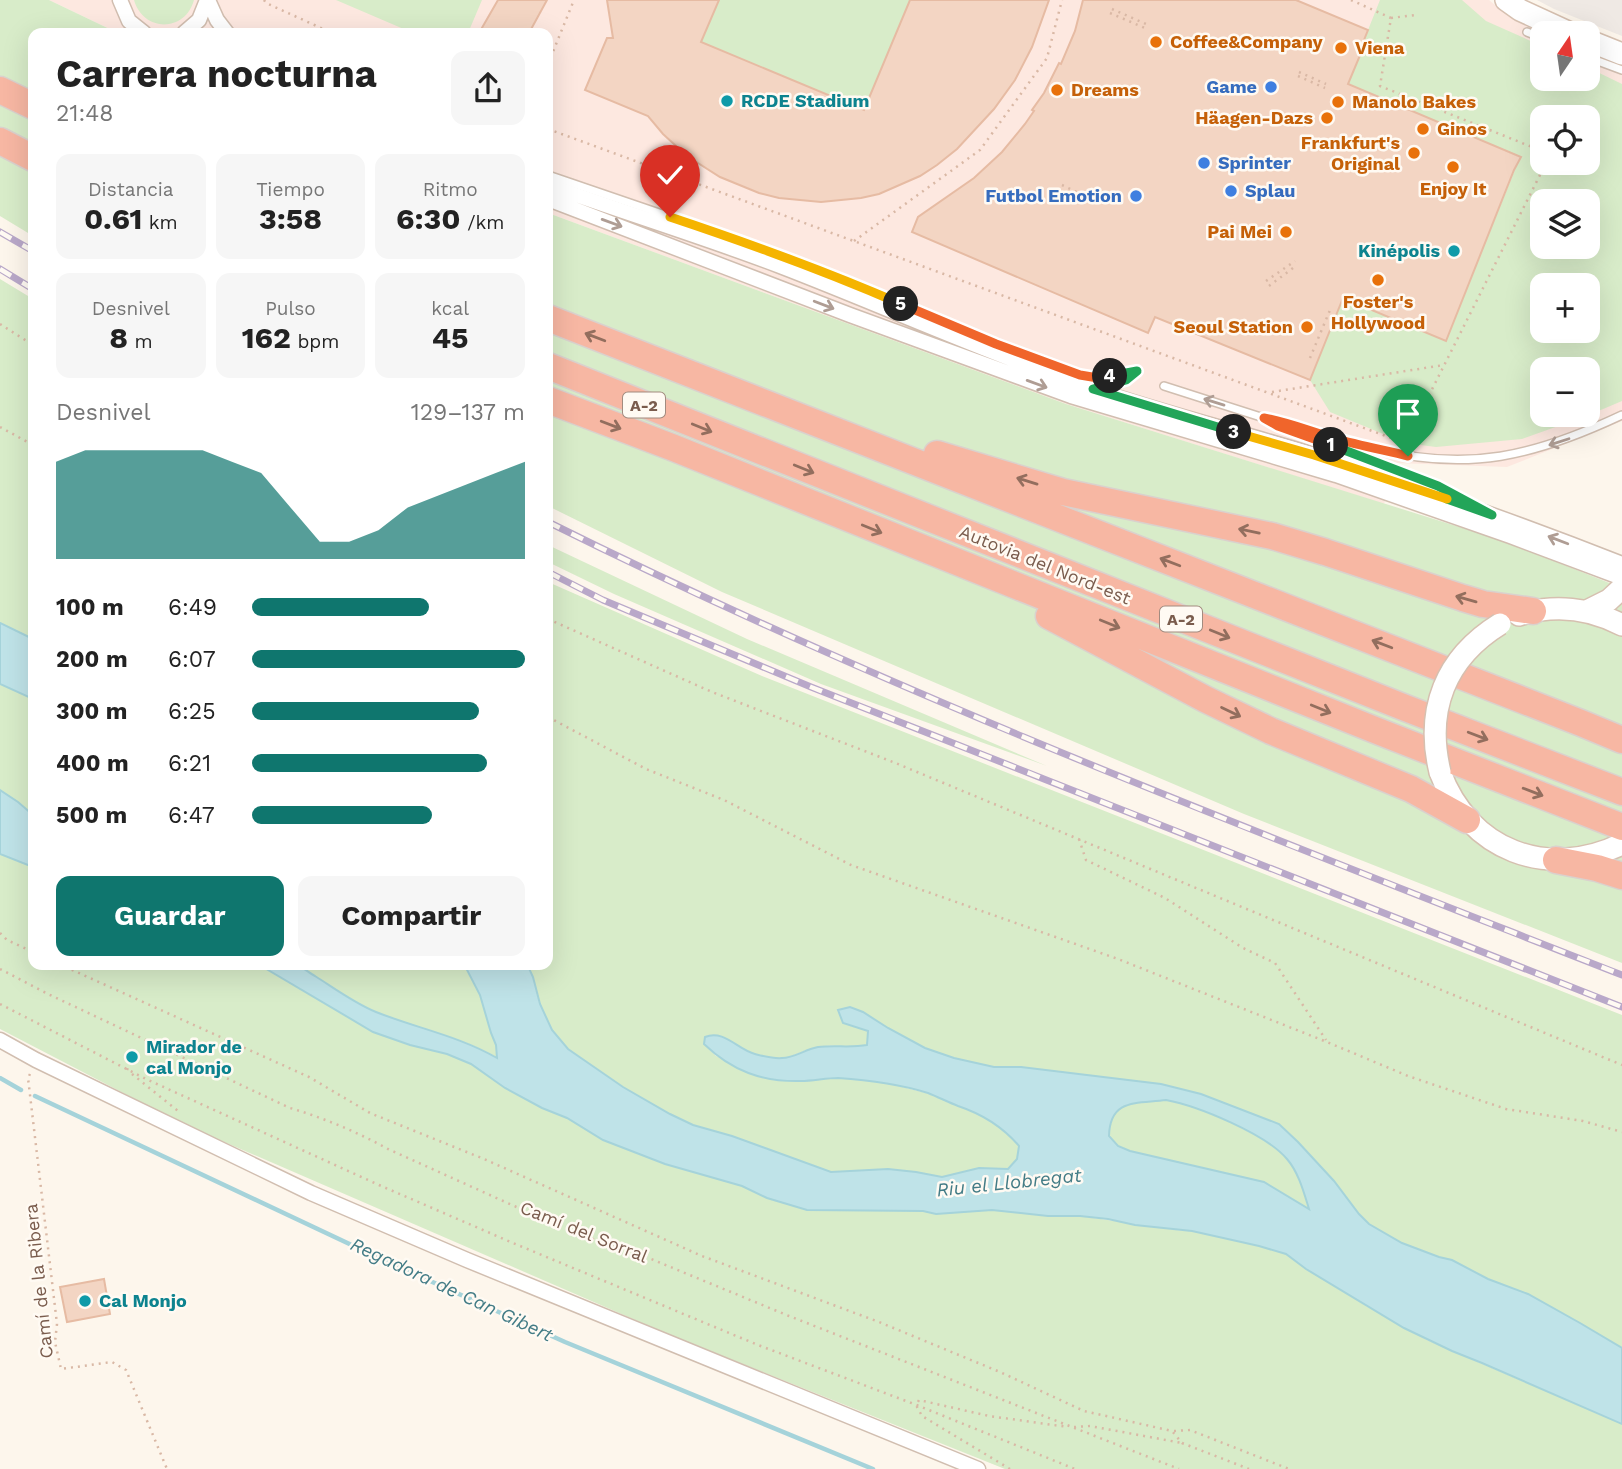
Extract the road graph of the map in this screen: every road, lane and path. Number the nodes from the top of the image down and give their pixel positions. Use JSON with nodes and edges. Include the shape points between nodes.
{"nodes":[{"id":1,"x":120,"y":0,"type":"edge"},
{"id":2,"x":207,"y":0,"type":"edge"},
{"id":3,"x":264,"y":0,"type":"edge"},
{"id":4,"x":574,"y":0,"type":"edge"},
{"id":5,"x":1062,"y":0,"type":"edge"},
{"id":6,"x":1350,"y":0,"type":"edge"},
{"id":7,"x":1506,"y":0,"type":"edge"},
{"id":8,"x":1111,"y":11,"type":"dead end"},
{"id":9,"x":1415,"y":15,"type":"dead end"},
{"id":10,"x":1391,"y":18,"type":"junction"},
{"id":11,"x":1545,"y":21,"type":"edge"},
{"id":12,"x":1146,"y":26,"type":"dead end"},
{"id":13,"x":138,"y":28,"type":"edge"},
{"id":14,"x":190,"y":28,"type":"edge"},
{"id":15,"x":223,"y":28,"type":"edge"},
{"id":16,"x":321,"y":28,"type":"edge"},
{"id":17,"x":1527,"y":32,"type":"dead end"},
{"id":18,"x":1530,"y":33,"type":"edge"},
{"id":19,"x":1600,"y":45,"type":"edge"},
{"id":20,"x":553,"y":52,"type":"edge"},
{"id":21,"x":1622,"y":54,"type":"edge"},
{"id":22,"x":1600,"y":62,"type":"edge"},
{"id":23,"x":1622,"y":70,"type":"edge"},
{"id":24,"x":1298,"y":74,"type":"dead end"},
{"id":25,"x":1326,"y":86,"type":"dead end"},
{"id":26,"x":0,"y":90,"type":"edge"},
{"id":27,"x":28,"y":104,"type":"edge"},
{"id":28,"x":553,"y":131,"type":"edge"},
{"id":29,"x":0,"y":141,"type":"edge"},
{"id":30,"x":1530,"y":146,"type":"edge"},
{"id":31,"x":28,"y":156,"type":"edge"},
{"id":32,"x":1540,"y":175,"type":"edge"},
{"id":33,"x":553,"y":177,"type":"edge"},
{"id":34,"x":1062,"y":186,"type":"dead end"},
{"id":35,"x":553,"y":187,"type":"edge"},
{"id":36,"x":1060,"y":192,"type":"dead end"},
{"id":37,"x":1085,"y":197,"type":"dead end"},
{"id":38,"x":553,"y":201,"type":"edge"},
{"id":39,"x":1081,"y":203,"type":"dead end"},
{"id":40,"x":854,"y":241,"type":"junction"},
{"id":41,"x":1266,"y":281,"type":"dead end"},
{"id":42,"x":1269,"y":286,"type":"dead end"},
{"id":43,"x":1330,"y":310,"type":"dead end"},
{"id":44,"x":553,"y":320,"type":"edge"},
{"id":45,"x":0,"y":324,"type":"edge"},
{"id":46,"x":28,"y":342,"type":"edge"},
{"id":47,"x":643,"y":355,"type":"junction"},
{"id":48,"x":1310,"y":358,"type":"dead end"},
{"id":49,"x":1444,"y":365,"type":"junction"},
{"id":50,"x":553,"y":368,"type":"edge"},
{"id":51,"x":1164,"y":386,"type":"dead end"},
{"id":52,"x":1093,"y":389,"type":"junction"},
{"id":53,"x":1269,"y":393,"type":"junction"},
{"id":54,"x":553,"y":402,"type":"edge"},
{"id":55,"x":1622,"y":415,"type":"edge"},
{"id":56,"x":1264,"y":418,"type":"junction"},
{"id":57,"x":0,"y":427,"type":"edge"},
{"id":58,"x":28,"y":442,"type":"edge"},
{"id":59,"x":1492,"y":515,"type":"junction"},
{"id":60,"x":933,"y":554,"type":"junction"},
{"id":61,"x":1622,"y":564,"type":"edge"},
{"id":62,"x":1620,"y":586,"type":"edge"},
{"id":63,"x":1533,"y":611,"type":"junction"},
{"id":64,"x":1587,"y":611,"type":"junction"},
{"id":65,"x":553,"y":621,"type":"edge"},
{"id":66,"x":1622,"y":625,"type":"edge"},
{"id":67,"x":553,"y":720,"type":"edge"},
{"id":68,"x":1622,"y":738,"type":"edge"},
{"id":69,"x":1622,"y":792,"type":"edge"},
{"id":70,"x":1468,"y":820,"type":"junction"},
{"id":71,"x":1622,"y":827,"type":"edge"},
{"id":72,"x":1079,"y":839,"type":"junction"},
{"id":73,"x":1622,"y":844,"type":"edge"},
{"id":74,"x":1556,"y":860,"type":"junction"},
{"id":75,"x":1622,"y":876,"type":"edge"},
{"id":76,"x":0,"y":933,"type":"edge"},
{"id":77,"x":28,"y":950,"type":"edge"},
{"id":78,"x":0,"y":969,"type":"edge"},
{"id":79,"x":72,"y":970,"type":"edge"},
{"id":80,"x":0,"y":1004,"type":"edge"},
{"id":81,"x":0,"y":1040,"type":"edge"},
{"id":82,"x":1327,"y":1042,"type":"junction"},
{"id":83,"x":132,"y":1056,"type":"dead end"},
{"id":84,"x":36,"y":1060,"type":"junction"},
{"id":85,"x":1622,"y":1065,"type":"edge"},
{"id":86,"x":127,"y":1070,"type":"junction"},
{"id":87,"x":1622,"y":1132,"type":"edge"},
{"id":88,"x":916,"y":1405,"type":"junction"},
{"id":89,"x":1071,"y":1427,"type":"junction"},
{"id":90,"x":1172,"y":1432,"type":"junction"},
{"id":91,"x":1182,"y":1443,"type":"junction"},
{"id":92,"x":167,"y":1469,"type":"edge"},
{"id":93,"x":978,"y":1469,"type":"edge"},
{"id":94,"x":1010,"y":1469,"type":"edge"},
{"id":95,"x":1075,"y":1469,"type":"edge"},
{"id":96,"x":1179,"y":1469,"type":"edge"},
{"id":97,"x":1249,"y":1469,"type":"edge"},
{"id":98,"x":1289,"y":1469,"type":"edge"}],
"edges":[{"from":1,"to":13,"type":"street","via":[[129,21]]},
{"from":2,"to":14,"type":"street","via":[[199,20]]},
{"from":2,"to":15,"type":"street"},
{"from":3,"to":16,"type":"path"},
{"from":4,"to":20,"type":"path"},
{"from":5,"to":40,"type":"path","via":[[1047,58],[980,150]]},
{"from":6,"to":10,"type":"path"},
{"from":7,"to":11,"type":"main road"},
{"from":8,"to":12,"type":"path"},
{"from":9,"to":10,"type":"path"},
{"from":10,"to":30,"type":"path","via":[[1381,86]]},
{"from":17,"to":18,"type":"lane"},
{"from":19,"to":21,"type":"main road"},
{"from":22,"to":23,"type":"lane"},
{"from":24,"to":25,"type":"path"},
{"from":26,"to":27,"type":"highway"},
{"from":28,"to":40,"type":"path"},
{"from":29,"to":31,"type":"highway"},
{"from":32,"to":49,"type":"path"},
{"from":33,"to":52,"type":"lane","via":[[853,283],[1080,375],[1098,378],[1137,371],[1126,380]]},
{"from":34,"to":37,"type":"path"},
{"from":35,"to":52,"type":"street","via":[[736,249]]},
{"from":36,"to":39,"type":"path"},
{"from":38,"to":62,"type":"street","one_way":true,"via":[[1071,396],[1420,503]]},
{"from":40,"to":53,"type":"path"},
{"from":41,"to":42,"type":"path","via":[[1296,263]]},
{"from":43,"to":48,"type":"path"},
{"from":47,"to":44,"type":"highway","one_way":true},
{"from":45,"to":46,"type":"path"},
{"from":63,"to":47,"type":"highway","one_way":true,"via":[[1483,604],[1272,536],[1063,492]]},
{"from":68,"to":47,"type":"highway","one_way":true},
{"from":49,"to":53,"type":"path"},
{"from":49,"to":53,"type":"path","via":[[1405,443]]},
{"from":50,"to":69,"type":"highway","name":"Autovia del Nord-est","number":"A-2","one_way":true},
{"from":56,"to":51,"type":"lane","one_way":true},
{"from":52,"to":59,"type":"street","via":[[1314,455]]},
{"from":54,"to":60,"type":"highway","one_way":true},
{"from":55,"to":56,"type":"lane","one_way":true,"via":[[1569,439],[1478,460],[1408,456]]},
{"from":56,"to":59,"type":"lane","via":[[1438,486]]},
{"from":57,"to":58,"type":"path"},
{"from":61,"to":59,"type":"street","one_way":true},
{"from":60,"to":70,"type":"highway","one_way":true,"via":[[1205,699],[1411,789]]},
{"from":60,"to":71,"type":"highway","one_way":true},
{"from":62,"to":64,"type":"main road","via":[[1609,600]]},
{"from":63,"to":64,"type":"main road"},
{"from":63,"to":70,"type":"main road","bridge":true,"via":[[1486,632],[1463,653],[1443,687],[1434,725],[1435,749],[1451,797]]},
{"from":64,"to":66,"type":"main road"},
{"from":65,"to":72,"type":"path","via":[[712,692]]},
{"from":67,"to":82,"type":"path","via":[[646,769],[724,800],[851,864],[1118,958]]},
{"from":70,"to":74,"type":"main road","via":[[1499,844]]},
{"from":72,"to":82,"type":"path","via":[[1086,860],[1164,898],[1275,964]]},
{"from":72,"to":85,"type":"path"},
{"from":73,"to":74,"type":"main road","via":[[1590,857]]},
{"from":74,"to":75,"type":"highway"},
{"from":76,"to":77,"type":"path"},
{"from":78,"to":89,"type":"path","name":"Camí del Sorral","via":[[290,1108],[316,1115],[543,1219]]},
{"from":79,"to":90,"type":"path","name":"Camí del Sorral","via":[[309,1077],[370,1113],[702,1256],[880,1322],[1084,1411]]},
{"from":80,"to":86,"type":"path"},
{"from":81,"to":84,"type":"street"},
{"from":82,"to":87,"type":"path","via":[[1506,1109]]},
{"from":83,"to":86,"type":"path"},
{"from":84,"to":92,"type":"path","name":"Camí de la Ribera","via":[[28,1078],[61,1369],[112,1362],[126,1370]]},
{"from":84,"to":93,"type":"street","via":[[311,1192]]},
{"from":86,"to":88,"type":"path","via":[[513,1243]]},
{"from":88,"to":89,"type":"path","via":[[919,1400],[989,1416]]},
{"from":88,"to":94,"type":"path","via":[[922,1416]]},
{"from":88,"to":95,"type":"path"},
{"from":89,"to":91,"type":"path","via":[[1090,1426]]},
{"from":89,"to":96,"type":"path","name":"Camí del Sorral"},
{"from":90,"to":91,"type":"path"},
{"from":90,"to":98,"type":"path","name":"Camí del Sorral","via":[[1190,1430]]},
{"from":91,"to":97,"type":"path"}]}
